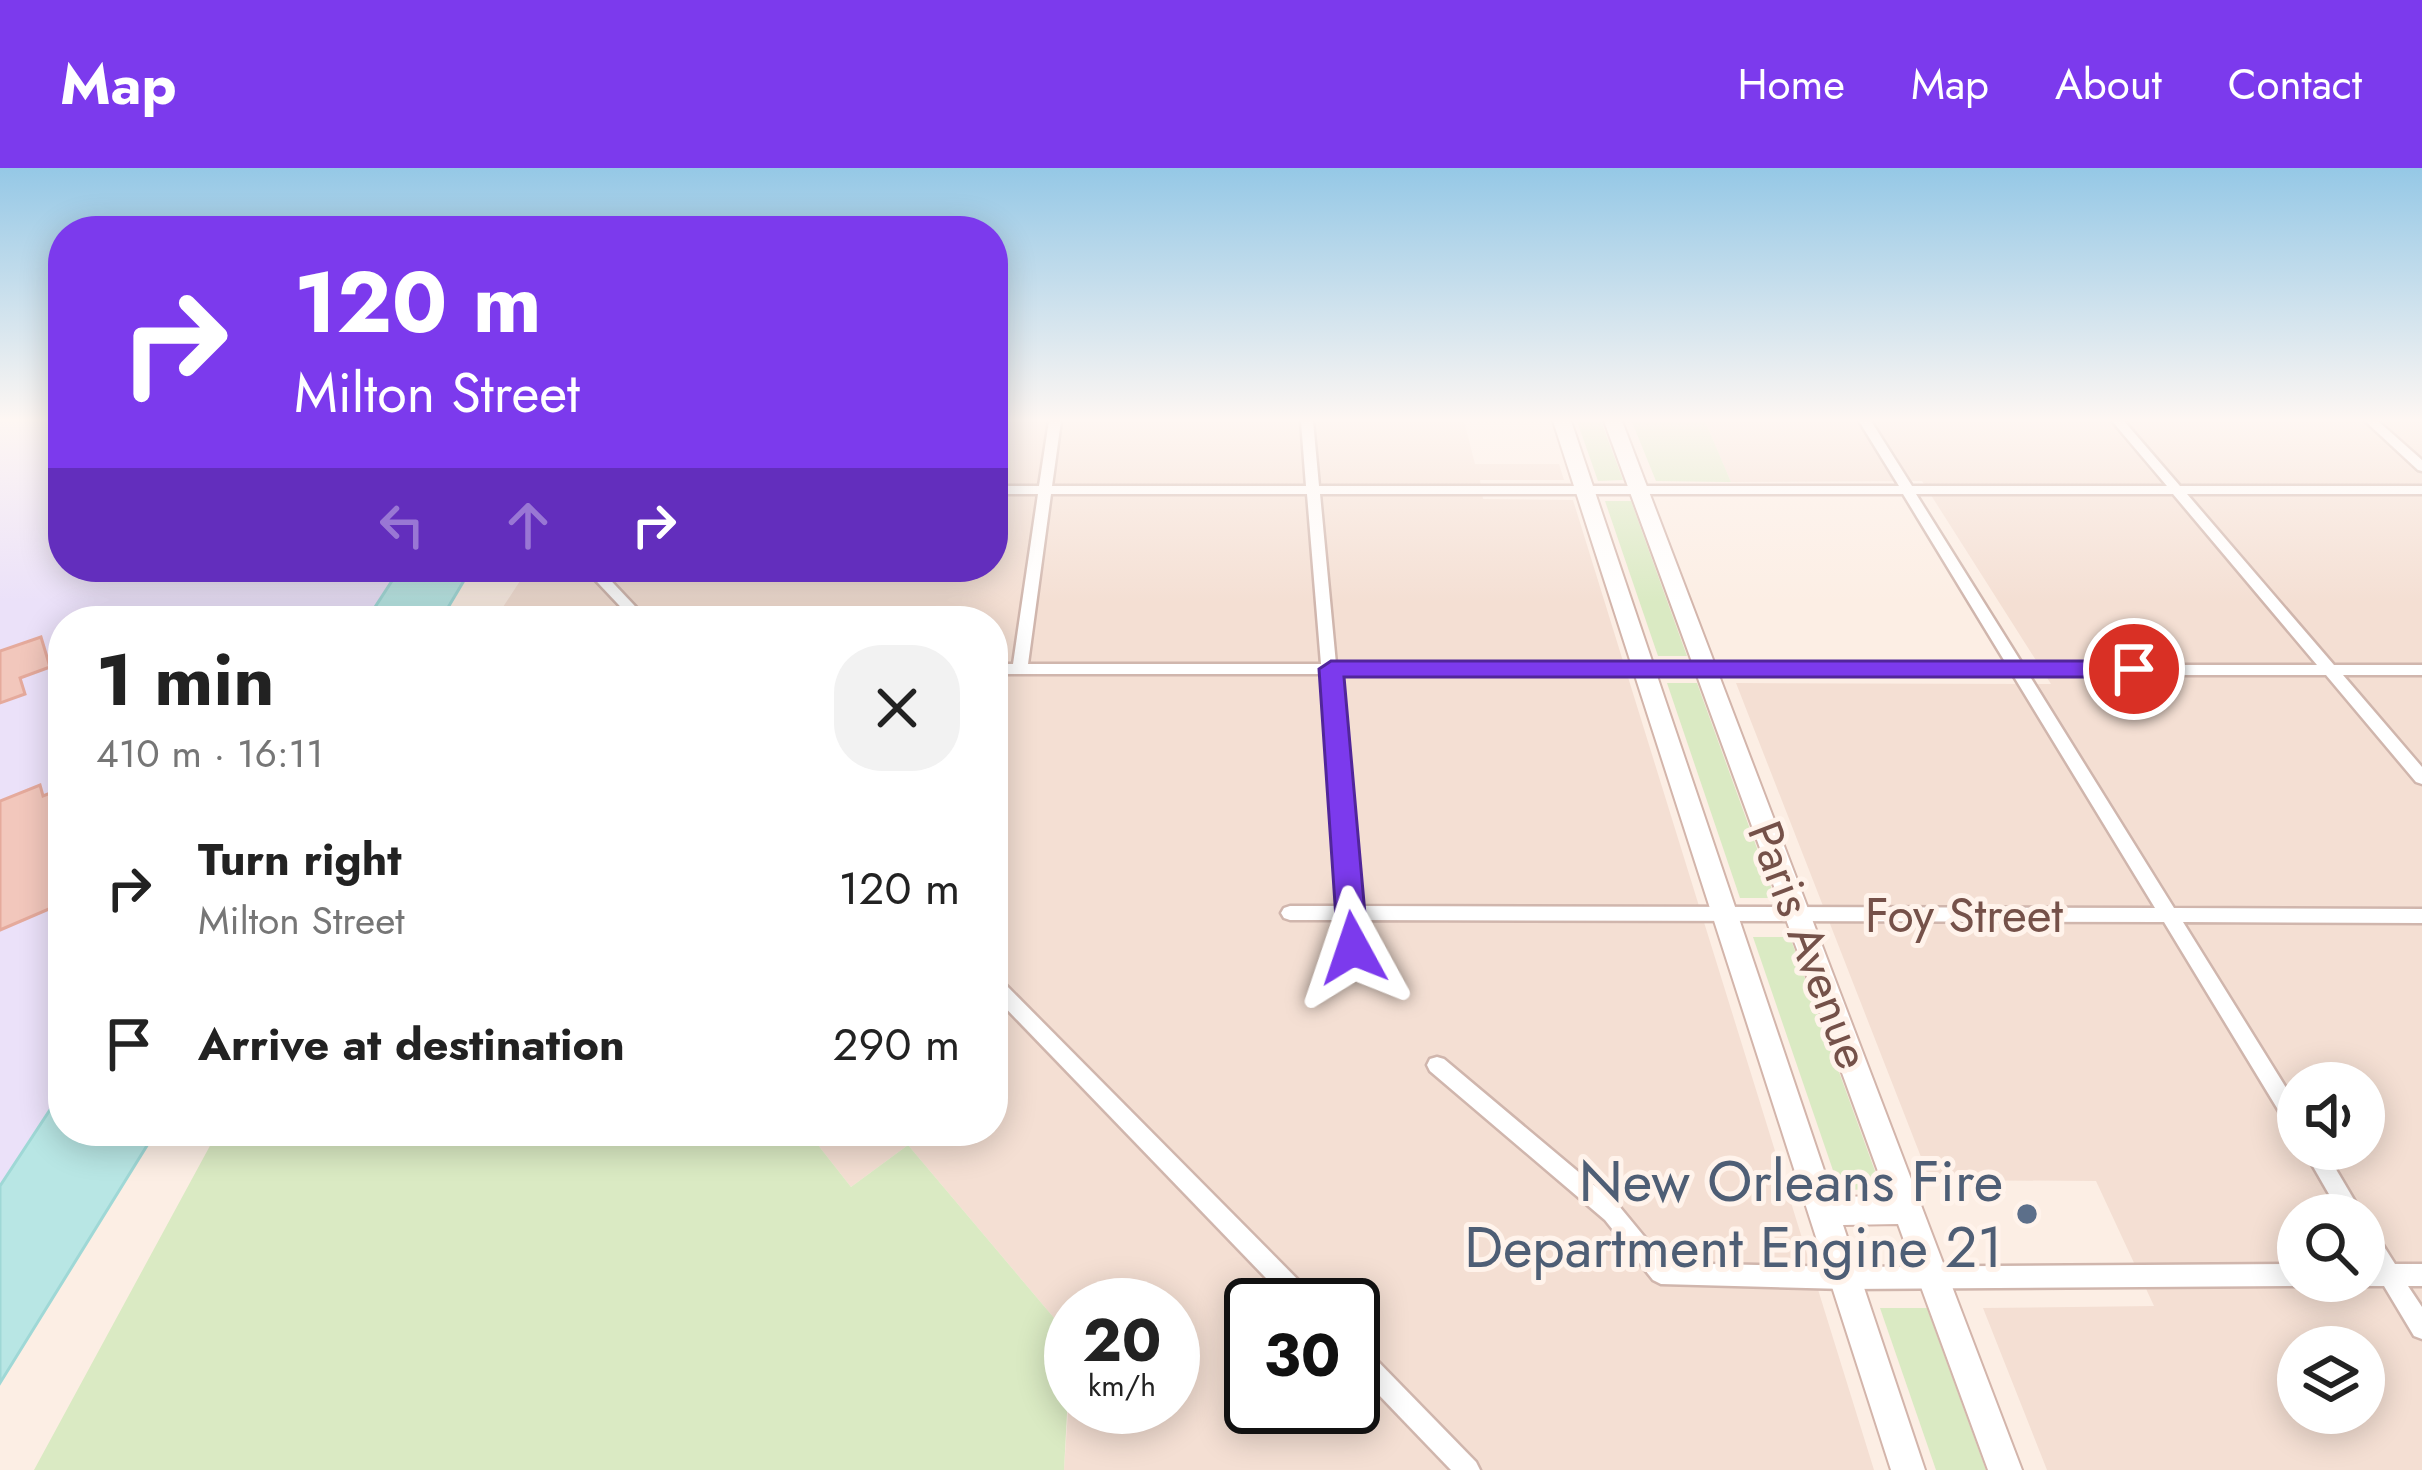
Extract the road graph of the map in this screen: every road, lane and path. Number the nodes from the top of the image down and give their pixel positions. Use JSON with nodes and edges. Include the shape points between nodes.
{"nodes":[{"id":1,"x":1045,"y":482,"type":"edge"},
{"id":2,"x":1314,"y":482,"type":"edge"},
{"id":3,"x":1582,"y":482,"type":"edge"},
{"id":4,"x":1636,"y":482,"type":"edge"},
{"id":5,"x":1904,"y":482,"type":"edge"},
{"id":6,"x":2170,"y":482,"type":"edge"},
{"id":7,"x":1008,"y":490,"type":"edge"},
{"id":8,"x":1315,"y":490,"type":"junction"},
{"id":9,"x":1585,"y":490,"type":"junction"},
{"id":10,"x":1639,"y":490,"type":"junction"},
{"id":11,"x":1909,"y":490,"type":"junction"},
{"id":12,"x":2177,"y":490,"type":"junction"},
{"id":13,"x":2422,"y":490,"type":"edge"},
{"id":14,"x":1044,"y":491,"type":"junction"},
{"id":15,"x":604,"y":582,"type":"edge"},
{"id":16,"x":628,"y":606,"type":"edge"},
{"id":17,"x":1008,"y":668,"type":"edge"},
{"id":18,"x":1020,"y":668,"type":"junction"},
{"id":19,"x":1331,"y":669,"type":"junction"},
{"id":20,"x":1644,"y":669,"type":"junction"},
{"id":21,"x":1706,"y":669,"type":"junction"},
{"id":22,"x":2017,"y":669,"type":"junction"},
{"id":23,"x":2330,"y":670,"type":"junction"},
{"id":24,"x":2422,"y":670,"type":"edge"},
{"id":25,"x":2422,"y":778,"type":"edge"},
{"id":26,"x":1290,"y":913,"type":"dead end"},
{"id":27,"x":1350,"y":913,"type":"junction"},
{"id":28,"x":1725,"y":914,"type":"junction"},
{"id":29,"x":1797,"y":914,"type":"junction"},
{"id":30,"x":2170,"y":916,"type":"junction"},
{"id":31,"x":2422,"y":916,"type":"edge"},
{"id":32,"x":1353,"y":948,"type":"dead end"},
{"id":33,"x":1008,"y":998,"type":"edge"},
{"id":34,"x":1437,"y":1065,"type":"dead end"},
{"id":35,"x":2277,"y":1090,"type":"edge"},
{"id":36,"x":1823,"y":1210,"type":"junction"},
{"id":37,"x":1908,"y":1210,"type":"junction"},
{"id":38,"x":2385,"y":1267,"type":"edge"},
{"id":39,"x":2277,"y":1275,"type":"edge"},
{"id":40,"x":2385,"y":1275,"type":"edge"},
{"id":41,"x":2390,"y":1275,"type":"junction"},
{"id":42,"x":2422,"y":1275,"type":"edge"},
{"id":43,"x":1933,"y":1276,"type":"junction"},
{"id":44,"x":1281,"y":1278,"type":"edge"},
{"id":45,"x":1845,"y":1278,"type":"junction"},
{"id":46,"x":2422,"y":1328,"type":"edge"},
{"id":47,"x":1380,"y":1380,"type":"edge"},
{"id":48,"x":1468,"y":1470,"type":"edge"},
{"id":49,"x":1909,"y":1470,"type":"edge"},
{"id":50,"x":2005,"y":1470,"type":"edge"}],
"edges":[{"from":1,"to":14,"type":"street"},
{"from":2,"to":8,"type":"street"},
{"from":3,"to":9,"type":"street","name":"Paris Avenue"},
{"from":4,"to":10,"type":"street","name":"Paris Avenue"},
{"from":5,"to":11,"type":"street"},
{"from":6,"to":12,"type":"street"},
{"from":7,"to":14,"type":"street"},
{"from":8,"to":9,"type":"street"},
{"from":8,"to":14,"type":"street"},
{"from":8,"to":19,"type":"street"},
{"from":9,"to":10,"type":"street"},
{"from":9,"to":20,"type":"street","name":"Paris Avenue"},
{"from":10,"to":11,"type":"street"},
{"from":10,"to":21,"type":"street","name":"Paris Avenue"},
{"from":11,"to":12,"type":"street"},
{"from":11,"to":22,"type":"street"},
{"from":12,"to":13,"type":"street"},
{"from":12,"to":23,"type":"street"},
{"from":14,"to":18,"type":"street"},
{"from":15,"to":16,"type":"street"},
{"from":17,"to":18,"type":"street"},
{"from":18,"to":19,"type":"street"},
{"from":19,"to":20,"type":"street"},
{"from":19,"to":27,"type":"street"},
{"from":20,"to":21,"type":"street"},
{"from":20,"to":28,"type":"street","name":"Paris Avenue"},
{"from":21,"to":22,"type":"street"},
{"from":21,"to":29,"type":"street","name":"Paris Avenue"},
{"from":22,"to":23,"type":"street"},
{"from":22,"to":30,"type":"street"},
{"from":23,"to":24,"type":"street"},
{"from":23,"to":25,"type":"street"},
{"from":26,"to":27,"type":"street","name":"Foy Street"},
{"from":27,"to":28,"type":"street","name":"Foy Street"},
{"from":27,"to":32,"type":"street"},
{"from":28,"to":29,"type":"street","name":"Foy Street"},
{"from":28,"to":36,"type":"street","name":"Paris Avenue"},
{"from":29,"to":30,"type":"street","name":"Foy Street"},
{"from":29,"to":37,"type":"street","name":"Paris Avenue"},
{"from":30,"to":31,"type":"street","name":"Foy Street"},
{"from":30,"to":35,"type":"street"},
{"from":33,"to":44,"type":"street"},
{"from":34,"to":45,"type":"street","via":[[1612,1214],[1660,1273]]},
{"from":36,"to":37,"type":"street"},
{"from":36,"to":45,"type":"street","name":"Paris Avenue"},
{"from":37,"to":43,"type":"street","name":"Paris Avenue"},
{"from":38,"to":41,"type":"street"},
{"from":39,"to":43,"type":"street"},
{"from":40,"to":41,"type":"street"},
{"from":41,"to":42,"type":"street"},
{"from":41,"to":46,"type":"street"},
{"from":43,"to":45,"type":"street"},
{"from":43,"to":50,"type":"street","name":"Paris Avenue"},
{"from":45,"to":49,"type":"street","name":"Paris Avenue"},
{"from":47,"to":48,"type":"street"}]}
